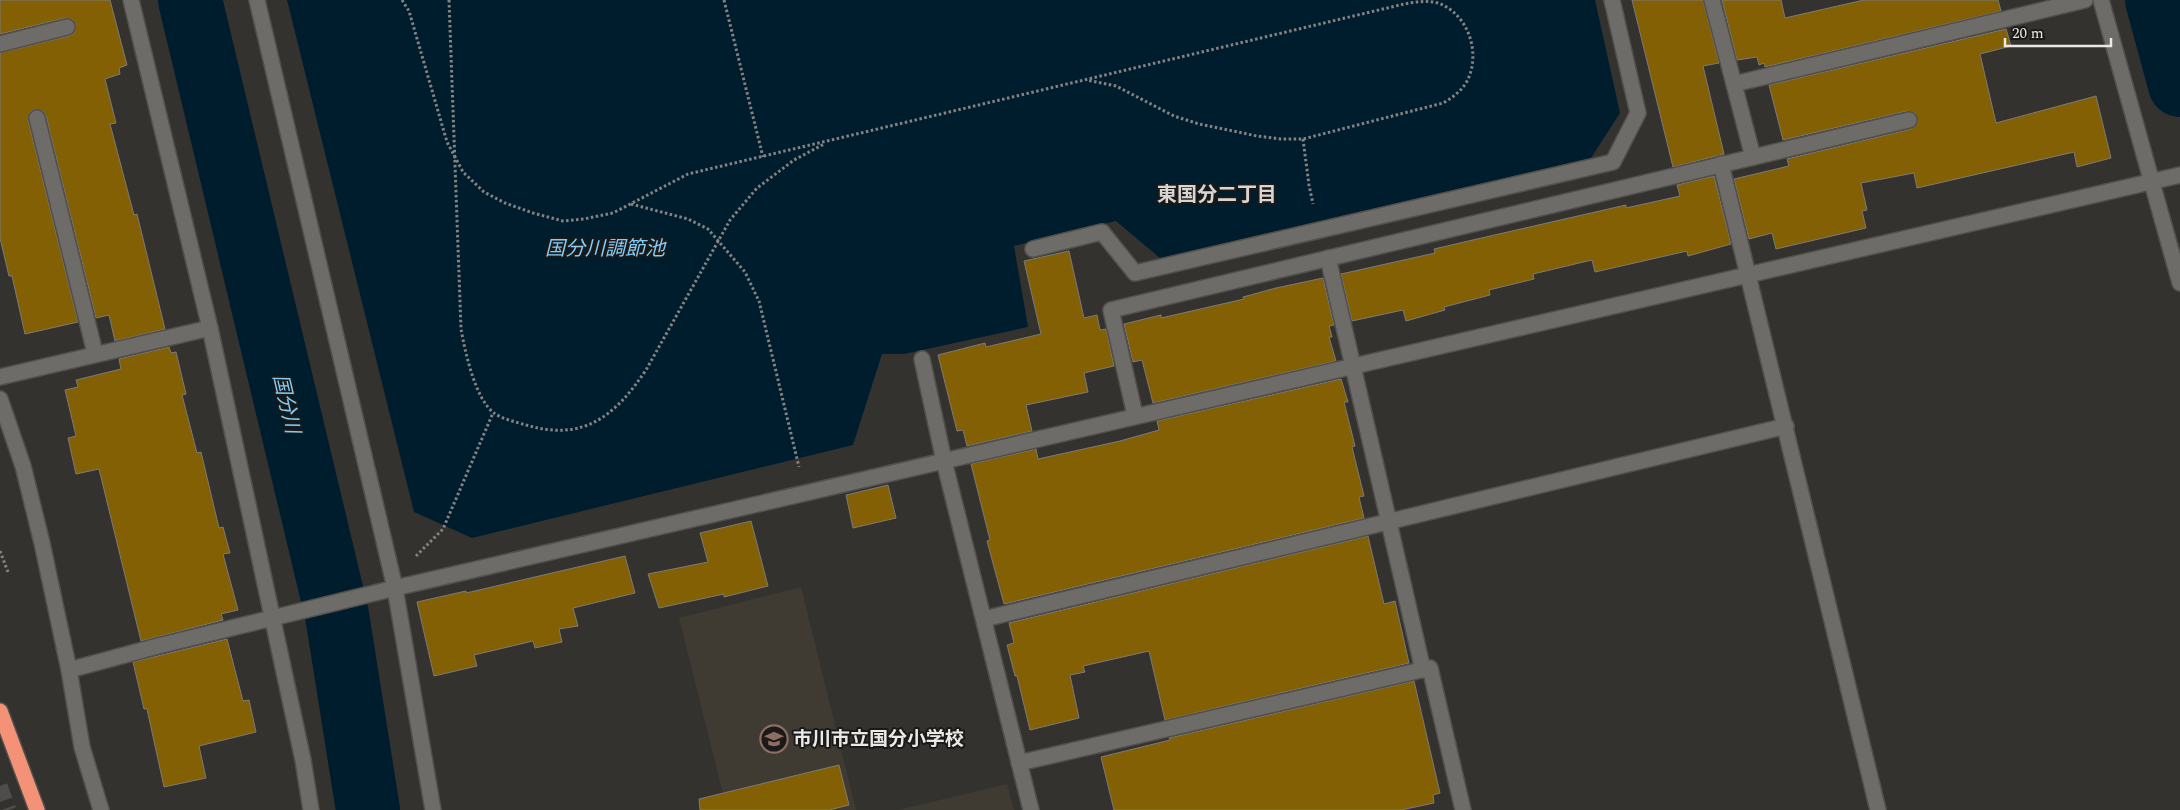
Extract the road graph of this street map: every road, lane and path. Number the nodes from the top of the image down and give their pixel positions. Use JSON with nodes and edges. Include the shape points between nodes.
{"nodes":[{"id":1,"x":131,"y":0,"type":"edge"},
{"id":2,"x":257,"y":0,"type":"edge"},
{"id":3,"x":402,"y":0,"type":"edge"},
{"id":4,"x":448,"y":0,"type":"edge"},
{"id":5,"x":724,"y":0,"type":"edge"},
{"id":6,"x":1612,"y":0,"type":"edge"},
{"id":7,"x":1712,"y":0,"type":"edge"},
{"id":8,"x":2085,"y":0,"type":"edge"},
{"id":9,"x":2100,"y":0,"type":"edge"},
{"id":10,"x":66,"y":27,"type":"dead end"},
{"id":11,"x":0,"y":44,"type":"edge"},
{"id":12,"x":1087,"y":80,"type":"junction"},
{"id":13,"x":1734,"y":84,"type":"junction"},
{"id":14,"x":37,"y":118,"type":"dead end"},
{"id":15,"x":1909,"y":120,"type":"dead end"},
{"id":16,"x":1303,"y":139,"type":"junction"},
{"id":17,"x":830,"y":142,"type":"junction"},
{"id":18,"x":455,"y":156,"type":"junction"},
{"id":19,"x":763,"y":157,"type":"junction"},
{"id":20,"x":1753,"y":157,"type":"junction"},
{"id":21,"x":1721,"y":164,"type":"junction"},
{"id":22,"x":2180,"y":175,"type":"edge"},
{"id":23,"x":2152,"y":182,"type":"junction"},
{"id":24,"x":630,"y":204,"type":"junction"},
{"id":25,"x":1314,"y":211,"type":"dead end"},
{"id":26,"x":718,"y":240,"type":"junction"},
{"id":27,"x":1033,"y":248,"type":"dead end"},
{"id":28,"x":1328,"y":258,"type":"junction"},
{"id":29,"x":1749,"y":275,"type":"junction"},
{"id":30,"x":2180,"y":283,"type":"edge"},
{"id":31,"x":210,"y":328,"type":"junction"},
{"id":32,"x":95,"y":353,"type":"junction"},
{"id":33,"x":922,"y":359,"type":"dead end"},
{"id":34,"x":1353,"y":367,"type":"junction"},
{"id":35,"x":0,"y":377,"type":"edge"},
{"id":36,"x":0,"y":399,"type":"edge"},
{"id":37,"x":493,"y":413,"type":"junction"},
{"id":38,"x":1135,"y":415,"type":"junction"},
{"id":39,"x":1786,"y":426,"type":"junction"},
{"id":40,"x":944,"y":461,"type":"junction"},
{"id":41,"x":799,"y":467,"type":"dead end"},
{"id":42,"x":1389,"y":521,"type":"junction"},
{"id":43,"x":0,"y":552,"type":"edge"},
{"id":44,"x":415,"y":557,"type":"dead end"},
{"id":45,"x":8,"y":572,"type":"dead end"},
{"id":46,"x":395,"y":588,"type":"junction"},
{"id":47,"x":271,"y":617,"type":"junction"},
{"id":48,"x":984,"y":618,"type":"junction"},
{"id":49,"x":1427,"y":669,"type":"junction"},
{"id":50,"x":69,"y":670,"type":"junction"},
{"id":51,"x":0,"y":711,"type":"edge"},
{"id":52,"x":1019,"y":762,"type":"junction"},
{"id":53,"x":37,"y":810,"type":"edge"},
{"id":54,"x":101,"y":810,"type":"edge"},
{"id":55,"x":311,"y":810,"type":"edge"},
{"id":56,"x":433,"y":810,"type":"edge"},
{"id":57,"x":1031,"y":810,"type":"edge"},
{"id":58,"x":1461,"y":810,"type":"edge"},
{"id":59,"x":1878,"y":810,"type":"edge"}],
"edges":[{"from":1,"to":31,"type":"street"},
{"from":2,"to":46,"type":"street"},
{"from":3,"to":18,"type":"path","via":[[409,11],[447,142]]},
{"from":4,"to":18,"type":"path"},
{"from":5,"to":19,"type":"path"},
{"from":6,"to":27,"type":"street","via":[[1638,113],[1613,162],[1135,273],[1102,232]]},
{"from":7,"to":13,"type":"street"},
{"from":8,"to":13,"type":"street"},
{"from":9,"to":23,"type":"street"},
{"from":10,"to":11,"type":"street"},
{"from":12,"to":16,"type":"path","via":[[1116,86],[1174,116],[1199,124],[1258,136]]},
{"from":12,"to":16,"type":"path","via":[[1420,1],[1437,3],[1454,12],[1464,23],[1472,41],[1473,64],[1466,83],[1456,95],[1443,104]]},
{"from":12,"to":17,"type":"path"},
{"from":13,"to":20,"type":"street"},
{"from":14,"to":32,"type":"street"},
{"from":15,"to":20,"type":"street"},
{"from":16,"to":25,"type":"path"},
{"from":17,"to":19,"type":"path"},
{"from":17,"to":26,"type":"path","via":[[794,160],[757,188]]},
{"from":18,"to":24,"type":"path","via":[[463,172],[484,192],[533,213],[563,221],[613,212]]},
{"from":18,"to":37,"type":"path","via":[[461,329],[475,381]]},
{"from":19,"to":24,"type":"path","via":[[688,174]]},
{"from":20,"to":21,"type":"street"},
{"from":21,"to":28,"type":"street"},
{"from":21,"to":29,"type":"street"},
{"from":22,"to":23,"type":"street"},
{"from":23,"to":29,"type":"street"},
{"from":23,"to":30,"type":"street"},
{"from":24,"to":26,"type":"path","via":[[688,219],[708,229]]},
{"from":26,"to":37,"type":"path","via":[[646,370],[612,413],[587,426],[556,430]]},
{"from":26,"to":41,"type":"path","via":[[745,272],[759,301]]},
{"from":28,"to":34,"type":"street"},
{"from":28,"to":38,"type":"street","via":[[1110,310]]},
{"from":29,"to":34,"type":"street"},
{"from":29,"to":39,"type":"street"},
{"from":31,"to":32,"type":"street"},
{"from":31,"to":47,"type":"street"},
{"from":32,"to":35,"type":"street"},
{"from":33,"to":40,"type":"street"},
{"from":34,"to":38,"type":"street"},
{"from":34,"to":42,"type":"street"},
{"from":36,"to":50,"type":"street","via":[[23,466]]},
{"from":37,"to":44,"type":"path","via":[[443,529]]},
{"from":38,"to":40,"type":"street"},
{"from":39,"to":42,"type":"street"},
{"from":39,"to":59,"type":"street"},
{"from":40,"to":46,"type":"street"},
{"from":40,"to":48,"type":"street"},
{"from":42,"to":48,"type":"street"},
{"from":42,"to":49,"type":"street"},
{"from":43,"to":45,"type":"path"},
{"from":46,"to":47,"type":"street"},
{"from":46,"to":56,"type":"street"},
{"from":47,"to":50,"type":"street"},
{"from":47,"to":55,"type":"street"},
{"from":48,"to":52,"type":"street"},
{"from":49,"to":52,"type":"street"},
{"from":49,"to":58,"type":"street"},
{"from":50,"to":54,"type":"street","via":[[82,746]]},
{"from":51,"to":53,"type":"highway"},
{"from":52,"to":57,"type":"street"}]}
